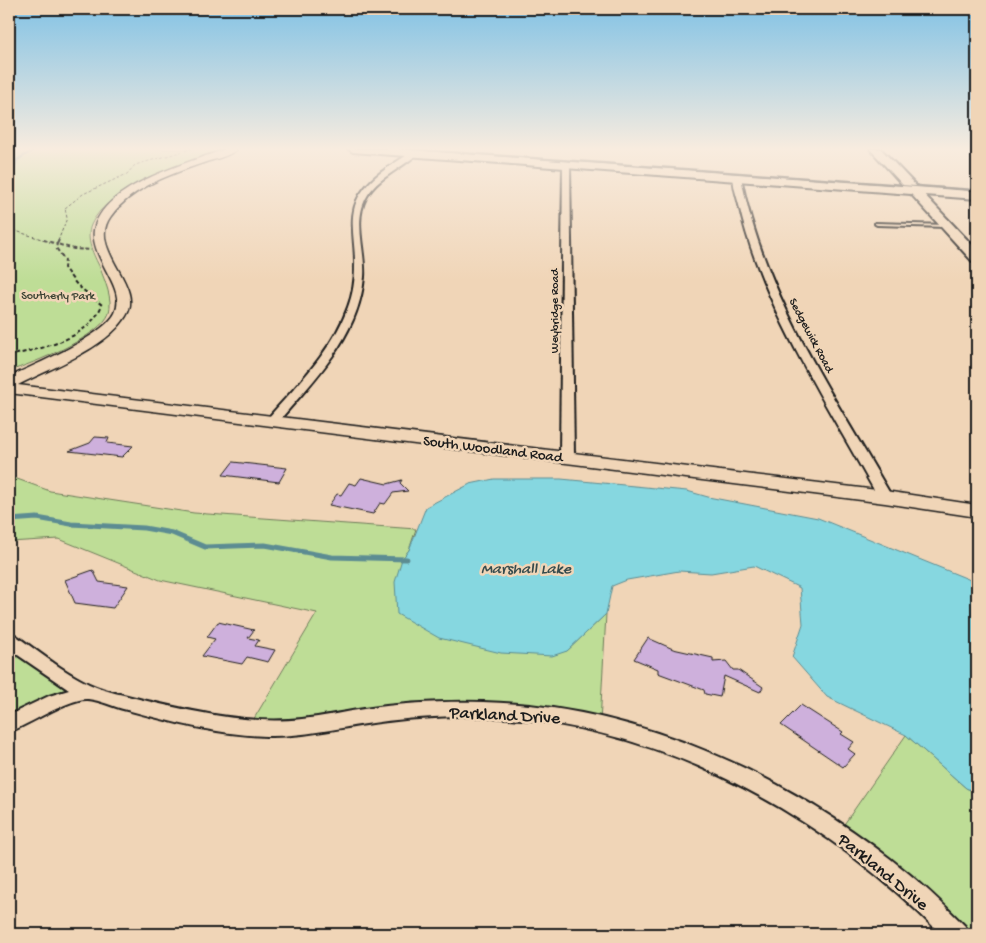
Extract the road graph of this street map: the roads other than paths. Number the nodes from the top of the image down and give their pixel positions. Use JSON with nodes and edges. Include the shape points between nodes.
{"nodes":[{"id":1,"x":131,"y":193,"type":"edge"},
{"id":2,"x":365,"y":193,"type":"edge"},
{"id":3,"x":566,"y":193,"type":"edge"},
{"id":4,"x":740,"y":193,"type":"edge"},
{"id":5,"x":917,"y":193,"type":"edge"},
{"id":6,"x":952,"y":193,"type":"edge"},
{"id":7,"x":977,"y":195,"type":"edge"},
{"id":8,"x":877,"y":224,"type":"dead end"},
{"id":9,"x":947,"y":226,"type":"junction"},
{"id":10,"x":977,"y":258,"type":"edge"},
{"id":11,"x":9,"y":383,"type":"edge"},
{"id":12,"x":9,"y":388,"type":"edge"},
{"id":13,"x":273,"y":420,"type":"junction"},
{"id":14,"x":567,"y":457,"type":"junction"},
{"id":15,"x":885,"y":497,"type":"junction"},
{"id":16,"x":977,"y":511,"type":"edge"},
{"id":17,"x":9,"y":640,"type":"edge"},
{"id":18,"x":88,"y":691,"type":"junction"},
{"id":19,"x":9,"y":724,"type":"edge"},
{"id":20,"x":957,"y":934,"type":"edge"}],
"edges":[{"from":1,"to":11,"type":"street","via":[[111,209],[101,225],[100,241],[120,285],[124,302],[122,312],[84,344]]},
{"from":2,"to":13,"type":"street","via":[[354,221],[360,262],[359,284],[348,320],[326,358]]},
{"from":3,"to":14,"type":"street","name":"Weybridge Road"},
{"from":4,"to":15,"type":"street","name":"Sedgewick Road","via":[[754,243],[789,327]]},
{"from":5,"to":9,"type":"main road"},
{"from":6,"to":7,"type":"main road"},
{"from":8,"to":9,"type":"lane"},
{"from":9,"to":10,"type":"main road"},
{"from":12,"to":13,"type":"street","name":"South Woodland Road"},
{"from":13,"to":14,"type":"street","name":"South Woodland Road"},
{"from":14,"to":15,"type":"street","name":"South Woodland Road"},
{"from":15,"to":16,"type":"street","name":"South Woodland Road"},
{"from":17,"to":18,"type":"street","name":"Parkland Drive"},
{"from":18,"to":19,"type":"street"},
{"from":18,"to":20,"type":"street","name":"Parkland Drive","via":[[202,722],[249,727],[299,727],[373,715],[474,709],[557,715],[626,730],[708,759],[781,797],[838,833],[894,875]]}]}
